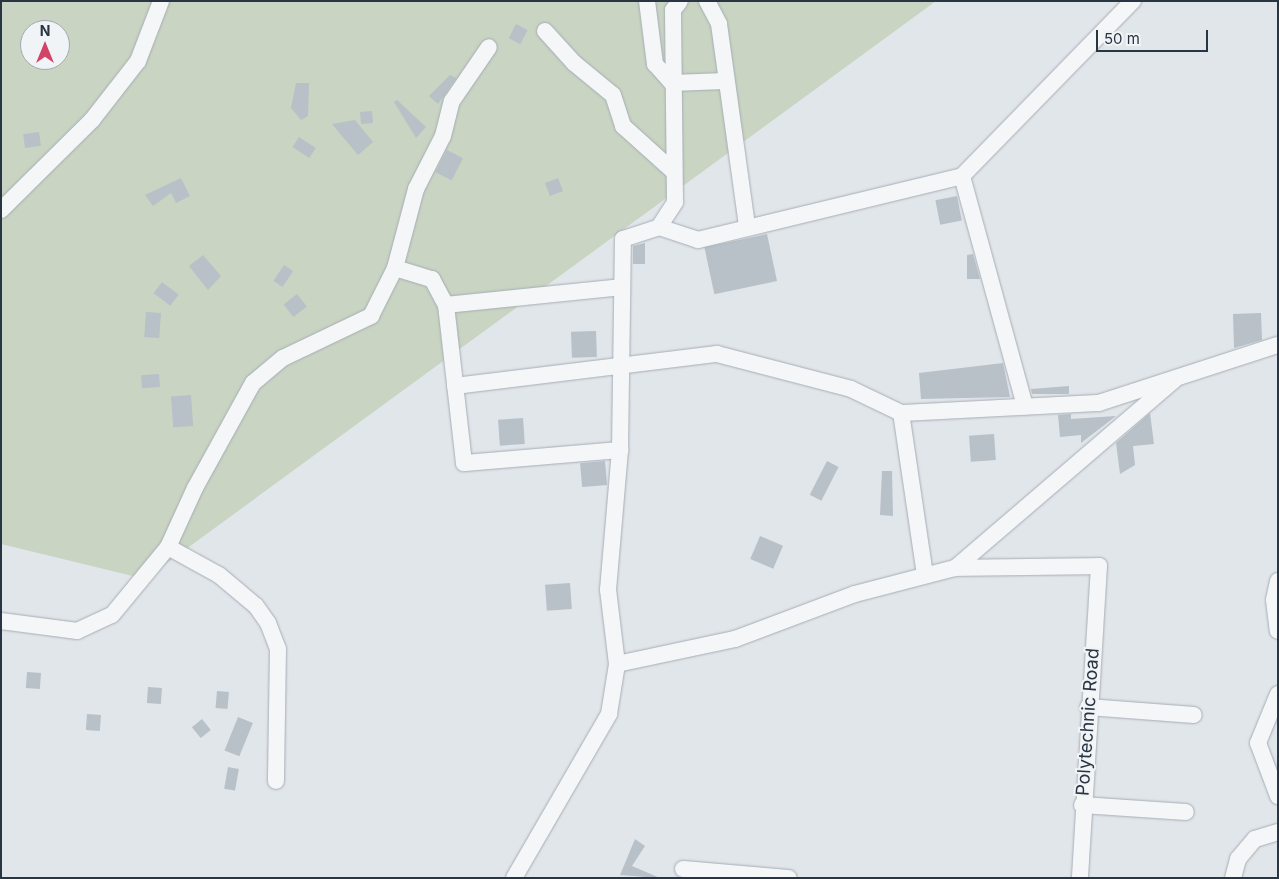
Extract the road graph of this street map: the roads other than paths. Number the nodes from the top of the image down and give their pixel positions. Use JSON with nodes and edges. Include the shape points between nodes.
{"nodes":[{"id":1,"x":161,"y":1,"type":"edge"},
{"id":2,"x":647,"y":1,"type":"edge"},
{"id":3,"x":680,"y":1,"type":"edge"},
{"id":4,"x":707,"y":1,"type":"edge"},
{"id":5,"x":1134,"y":1,"type":"edge"},
{"id":6,"x":545,"y":30,"type":"dead end"},
{"id":7,"x":490,"y":46,"type":"dead end"},
{"id":8,"x":725,"y":81,"type":"junction"},
{"id":9,"x":672,"y":83,"type":"junction"},
{"id":10,"x":674,"y":172,"type":"junction"},
{"id":11,"x":962,"y":176,"type":"junction"},
{"id":12,"x":1,"y":210,"type":"edge"},
{"id":13,"x":659,"y":226,"type":"junction"},
{"id":14,"x":747,"y":227,"type":"junction"},
{"id":15,"x":395,"y":268,"type":"junction"},
{"id":16,"x":622,"y":287,"type":"junction"},
{"id":17,"x":446,"y":304,"type":"junction"},
{"id":18,"x":1278,"y":346,"type":"edge"},
{"id":19,"x":622,"y":366,"type":"junction"},
{"id":20,"x":1174,"y":380,"type":"junction"},
{"id":21,"x":455,"y":386,"type":"junction"},
{"id":22,"x":1025,"y":407,"type":"junction"},
{"id":23,"x":901,"y":413,"type":"junction"},
{"id":24,"x":620,"y":450,"type":"junction"},
{"id":25,"x":168,"y":547,"type":"junction"},
{"id":26,"x":955,"y":568,"type":"junction"},
{"id":27,"x":926,"y":575,"type":"junction"},
{"id":28,"x":1278,"y":581,"type":"edge"},
{"id":29,"x":1,"y":621,"type":"edge"},
{"id":30,"x":1278,"y":631,"type":"edge"},
{"id":31,"x":617,"y":664,"type":"junction"},
{"id":32,"x":1278,"y":694,"type":"edge"},
{"id":33,"x":1088,"y":707,"type":"junction"},
{"id":34,"x":1194,"y":715,"type":"dead end"},
{"id":35,"x":276,"y":781,"type":"dead end"},
{"id":36,"x":1278,"y":796,"type":"edge"},
{"id":37,"x":1082,"y":805,"type":"junction"},
{"id":38,"x":1186,"y":812,"type":"dead end"},
{"id":39,"x":1278,"y":832,"type":"edge"},
{"id":40,"x":683,"y":869,"type":"dead end"},
{"id":41,"x":514,"y":878,"type":"edge"},
{"id":42,"x":789,"y":878,"type":"edge"},
{"id":43,"x":1080,"y":878,"type":"edge"},
{"id":44,"x":1233,"y":878,"type":"edge"}],
"edges":[{"from":1,"to":12,"type":"street","via":[[138,60],[92,120]]},
{"from":2,"to":9,"type":"street","via":[[655,64]]},
{"from":3,"to":9,"type":"street","via":[[673,10]]},
{"from":4,"to":8,"type":"street","via":[[718,24]]},
{"from":5,"to":11,"type":"street"},
{"from":6,"to":10,"type":"street","via":[[574,63],[613,95],[623,126]]},
{"from":7,"to":15,"type":"street","via":[[452,101],[443,136],[416,189]]},
{"from":8,"to":9,"type":"street"},
{"from":8,"to":14,"type":"street"},
{"from":9,"to":10,"type":"street"},
{"from":10,"to":13,"type":"street","via":[[675,202]]},
{"from":11,"to":14,"type":"street"},
{"from":11,"to":22,"type":"street"},
{"from":13,"to":14,"type":"street","via":[[698,240]]},
{"from":13,"to":16,"type":"street","via":[[623,239]]},
{"from":15,"to":17,"type":"street","via":[[432,279]]},
{"from":15,"to":25,"type":"street","via":[[371,316],[283,358],[253,383],[195,488]]},
{"from":16,"to":17,"type":"street"},
{"from":16,"to":19,"type":"street"},
{"from":17,"to":21,"type":"street"},
{"from":18,"to":20,"type":"street","via":[[1251,350]]},
{"from":19,"to":21,"type":"street"},
{"from":19,"to":23,"type":"street","via":[[717,354],[851,389]]},
{"from":19,"to":24,"type":"street"},
{"from":20,"to":22,"type":"street","via":[[1099,403]]},
{"from":20,"to":26,"type":"street"},
{"from":21,"to":24,"type":"street","via":[[464,463]]},
{"from":22,"to":23,"type":"street"},
{"from":23,"to":27,"type":"street"},
{"from":24,"to":31,"type":"street","via":[[608,590]]},
{"from":25,"to":29,"type":"street","via":[[112,615],[77,631]]},
{"from":25,"to":35,"type":"street","via":[[219,575],[256,606],[268,623],[278,649]]},
{"from":26,"to":27,"type":"street"},
{"from":26,"to":33,"type":"street","name":"Polytechnic Road","via":[[1099,566]]},
{"from":27,"to":31,"type":"street","via":[[855,594],[735,639]]},
{"from":28,"to":30,"type":"street","via":[[1274,600]]},
{"from":31,"to":41,"type":"street","via":[[609,714]]},
{"from":32,"to":36,"type":"street","via":[[1258,743]]},
{"from":33,"to":34,"type":"street"},
{"from":33,"to":37,"type":"street","name":"Polytechnic Road"},
{"from":37,"to":38,"type":"street"},
{"from":37,"to":43,"type":"street","name":"Polytechnic Road"},
{"from":39,"to":44,"type":"street","via":[[1255,839],[1238,859]]},
{"from":40,"to":42,"type":"street"}]}
